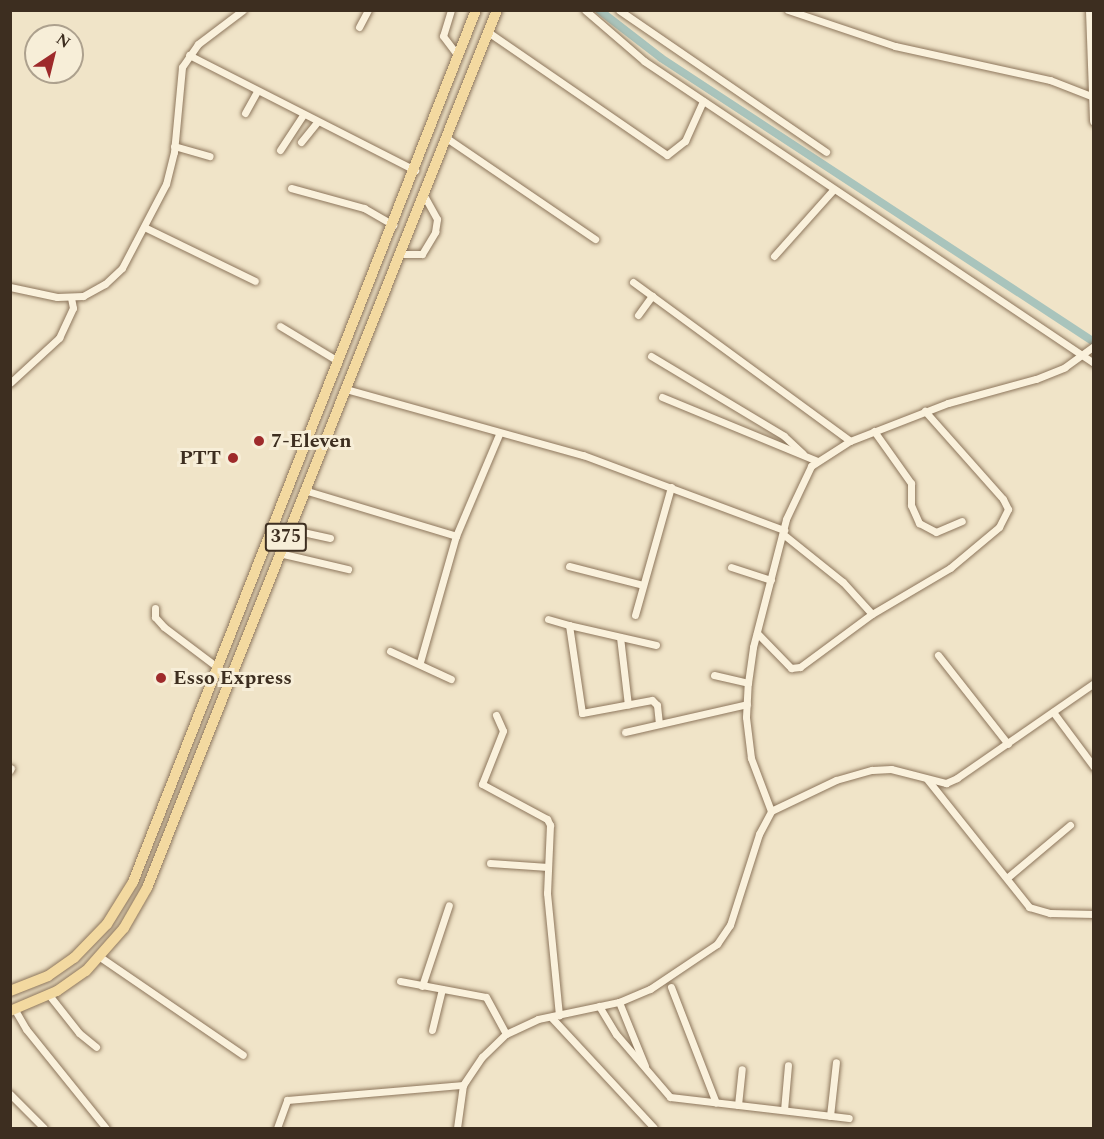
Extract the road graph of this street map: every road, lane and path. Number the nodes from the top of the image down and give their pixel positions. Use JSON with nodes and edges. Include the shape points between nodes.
{"nodes":[{"id":1,"x":243,"y":10,"type":"edge"},
{"id":2,"x":368,"y":10,"type":"edge"},
{"id":3,"x":451,"y":10,"type":"edge"},
{"id":4,"x":476,"y":10,"type":"edge"},
{"id":5,"x":496,"y":10,"type":"edge"},
{"id":6,"x":585,"y":10,"type":"edge"},
{"id":7,"x":619,"y":10,"type":"edge"},
{"id":8,"x":788,"y":10,"type":"edge"},
{"id":9,"x":1090,"y":10,"type":"edge"},
{"id":10,"x":359,"y":27,"type":"dead end"},
{"id":11,"x":488,"y":32,"type":"junction"},
{"id":12,"x":189,"y":55,"type":"junction"},
{"id":13,"x":458,"y":56,"type":"junction"},
{"id":14,"x":257,"y":91,"type":"junction"},
{"id":15,"x":1091,"y":96,"type":"junction"},
{"id":16,"x":703,"y":101,"type":"junction"},
{"id":17,"x":245,"y":113,"type":"dead end"},
{"id":18,"x":303,"y":115,"type":"junction"},
{"id":19,"x":1094,"y":121,"type":"edge"},
{"id":20,"x":317,"y":122,"type":"junction"},
{"id":21,"x":448,"y":139,"type":"junction"},
{"id":22,"x":301,"y":142,"type":"dead end"},
{"id":23,"x":174,"y":146,"type":"junction"},
{"id":24,"x":280,"y":150,"type":"dead end"},
{"id":25,"x":423,"y":152,"type":"junction"},
{"id":26,"x":826,"y":152,"type":"dead end"},
{"id":27,"x":210,"y":156,"type":"dead end"},
{"id":28,"x":416,"y":170,"type":"junction"},
{"id":29,"x":291,"y":188,"type":"dead end"},
{"id":30,"x":833,"y":190,"type":"junction"},
{"id":31,"x":425,"y":196,"type":"junction"},
{"id":32,"x":393,"y":225,"type":"junction"},
{"id":33,"x":146,"y":228,"type":"junction"},
{"id":34,"x":595,"y":239,"type":"dead end"},
{"id":35,"x":401,"y":254,"type":"junction"},
{"id":36,"x":774,"y":256,"type":"dead end"},
{"id":37,"x":255,"y":281,"type":"dead end"},
{"id":38,"x":633,"y":282,"type":"dead end"},
{"id":39,"x":10,"y":287,"type":"edge"},
{"id":40,"x":652,"y":296,"type":"junction"},
{"id":41,"x":71,"y":298,"type":"junction"},
{"id":42,"x":638,"y":315,"type":"dead end"},
{"id":43,"x":280,"y":326,"type":"dead end"},
{"id":44,"x":1092,"y":348,"type":"edge"},
{"id":45,"x":651,"y":356,"type":"dead end"},
{"id":46,"x":1082,"y":356,"type":"junction"},
{"id":47,"x":338,"y":361,"type":"junction"},
{"id":48,"x":1094,"y":363,"type":"edge"},
{"id":49,"x":10,"y":383,"type":"edge"},
{"id":50,"x":346,"y":389,"type":"junction"},
{"id":51,"x":662,"y":397,"type":"dead end"},
{"id":52,"x":925,"y":411,"type":"junction"},
{"id":53,"x":874,"y":431,"type":"junction"},
{"id":54,"x":499,"y":434,"type":"junction"},
{"id":55,"x":850,"y":441,"type":"junction"},
{"id":56,"x":803,"y":454,"type":"junction"},
{"id":57,"x":817,"y":461,"type":"junction"},
{"id":58,"x":671,"y":487,"type":"junction"},
{"id":59,"x":304,"y":490,"type":"junction"},
{"id":60,"x":962,"y":521,"type":"dead end"},
{"id":61,"x":289,"y":529,"type":"junction"},
{"id":62,"x":783,"y":532,"type":"junction"},
{"id":63,"x":456,"y":536,"type":"junction"},
{"id":64,"x":330,"y":538,"type":"dead end"},
{"id":65,"x":279,"y":553,"type":"junction"},
{"id":66,"x":569,"y":566,"type":"dead end"},
{"id":67,"x":730,"y":567,"type":"dead end"},
{"id":68,"x":348,"y":569,"type":"dead end"},
{"id":69,"x":771,"y":580,"type":"junction"},
{"id":70,"x":643,"y":585,"type":"junction"},
{"id":71,"x":155,"y":608,"type":"dead end"},
{"id":72,"x":635,"y":615,"type":"dead end"},
{"id":73,"x":872,"y":615,"type":"junction"},
{"id":74,"x":548,"y":620,"type":"dead end"},
{"id":75,"x":569,"y":625,"type":"junction"},
{"id":76,"x":757,"y":633,"type":"junction"},
{"id":77,"x":620,"y":637,"type":"junction"},
{"id":78,"x":656,"y":645,"type":"dead end"},
{"id":79,"x":390,"y":651,"type":"dead end"},
{"id":80,"x":938,"y":656,"type":"dead end"},
{"id":81,"x":420,"y":662,"type":"junction"},
{"id":82,"x":217,"y":667,"type":"junction"},
{"id":83,"x":714,"y":675,"type":"dead end"},
{"id":84,"x":451,"y":679,"type":"dead end"},
{"id":85,"x":748,"y":683,"type":"junction"},
{"id":86,"x":1094,"y":683,"type":"edge"},
{"id":87,"x":747,"y":704,"type":"junction"},
{"id":88,"x":628,"y":705,"type":"junction"},
{"id":89,"x":1053,"y":712,"type":"junction"},
{"id":90,"x":496,"y":715,"type":"dead end"},
{"id":91,"x":659,"y":724,"type":"junction"},
{"id":92,"x":625,"y":732,"type":"dead end"},
{"id":93,"x":1008,"y":744,"type":"junction"},
{"id":94,"x":1094,"y":767,"type":"edge"},
{"id":95,"x":927,"y":779,"type":"junction"},
{"id":96,"x":771,"y":811,"type":"junction"},
{"id":97,"x":1070,"y":825,"type":"dead end"},
{"id":98,"x":490,"y":863,"type":"dead end"},
{"id":99,"x":548,"y":867,"type":"junction"},
{"id":100,"x":1008,"y":877,"type":"junction"},
{"id":101,"x":449,"y":905,"type":"dead end"},
{"id":102,"x":1094,"y":914,"type":"edge"},
{"id":103,"x":100,"y":957,"type":"junction"},
{"id":104,"x":400,"y":981,"type":"dead end"},
{"id":105,"x":422,"y":986,"type":"junction"},
{"id":106,"x":12,"y":987,"type":"edge"},
{"id":107,"x":671,"y":987,"type":"dead end"},
{"id":108,"x":442,"y":989,"type":"junction"},
{"id":109,"x":50,"y":995,"type":"junction"},
{"id":110,"x":619,"y":1002,"type":"junction"},
{"id":111,"x":598,"y":1006,"type":"junction"},
{"id":112,"x":13,"y":1010,"type":"edge"},
{"id":113,"x":555,"y":1016,"type":"junction"},
{"id":114,"x":432,"y":1030,"type":"dead end"},
{"id":115,"x":506,"y":1034,"type":"junction"},
{"id":116,"x":96,"y":1047,"type":"dead end"},
{"id":117,"x":243,"y":1055,"type":"dead end"},
{"id":118,"x":836,"y":1062,"type":"dead end"},
{"id":119,"x":788,"y":1065,"type":"dead end"},
{"id":120,"x":645,"y":1067,"type":"junction"},
{"id":121,"x":742,"y":1069,"type":"dead end"},
{"id":122,"x":463,"y":1085,"type":"junction"},
{"id":123,"x":10,"y":1094,"type":"edge"},
{"id":124,"x":716,"y":1103,"type":"junction"},
{"id":125,"x":738,"y":1105,"type":"junction"},
{"id":126,"x":784,"y":1110,"type":"junction"},
{"id":127,"x":830,"y":1116,"type":"junction"},
{"id":128,"x":849,"y":1118,"type":"dead end"},
{"id":129,"x":44,"y":1128,"type":"edge"},
{"id":130,"x":106,"y":1128,"type":"edge"},
{"id":131,"x":277,"y":1128,"type":"edge"},
{"id":132,"x":457,"y":1128,"type":"edge"},
{"id":133,"x":654,"y":1128,"type":"edge"}],
"edges":[{"from":1,"to":12,"type":"street","via":[[212,31]]},
{"from":2,"to":10,"type":"street"},
{"from":3,"to":13,"type":"street","via":[[443,36]]},
{"from":4,"to":13,"type":"main road","number":"375"},
{"from":5,"to":11,"type":"main road","number":"375"},
{"from":6,"to":16,"type":"street","via":[[644,61]]},
{"from":7,"to":26,"type":"street"},
{"from":8,"to":15,"type":"street","via":[[895,46],[1050,80]]},
{"from":9,"to":15,"type":"main road"},
{"from":11,"to":16,"type":"street","via":[[667,154],[685,141]]},
{"from":11,"to":21,"type":"main road","number":"375"},
{"from":12,"to":14,"type":"street"},
{"from":12,"to":23,"type":"street","via":[[179,82]]},
{"from":13,"to":25,"type":"main road","number":"375"},
{"from":14,"to":17,"type":"street"},
{"from":14,"to":18,"type":"street"},
{"from":15,"to":19,"type":"main road"},
{"from":16,"to":30,"type":"street"},
{"from":18,"to":20,"type":"street"},
{"from":18,"to":24,"type":"street"},
{"from":20,"to":22,"type":"street"},
{"from":20,"to":28,"type":"street"},
{"from":21,"to":25,"type":"main road"},
{"from":21,"to":31,"type":"main road","number":"375"},
{"from":21,"to":34,"type":"street"},
{"from":23,"to":27,"type":"street"},
{"from":23,"to":33,"type":"street","via":[[166,184]]},
{"from":25,"to":28,"type":"main road","number":"375"},
{"from":28,"to":32,"type":"main road","number":"375"},
{"from":29,"to":32,"type":"street","via":[[364,208]]},
{"from":30,"to":36,"type":"street"},
{"from":30,"to":46,"type":"street"},
{"from":31,"to":35,"type":"main road","number":"375"},
{"from":31,"to":35,"type":"street","via":[[438,219],[435,232],[422,254]]},
{"from":32,"to":47,"type":"main road","number":"375"},
{"from":33,"to":37,"type":"street"},
{"from":33,"to":41,"type":"street","via":[[122,268],[105,284]]},
{"from":35,"to":50,"type":"main road","number":"375"},
{"from":38,"to":40,"type":"street"},
{"from":39,"to":41,"type":"street"},
{"from":40,"to":42,"type":"street"},
{"from":40,"to":55,"type":"street"},
{"from":41,"to":49,"type":"street","via":[[73,308],[63,332]]},
{"from":43,"to":47,"type":"street"},
{"from":44,"to":46,"type":"street"},
{"from":45,"to":56,"type":"street","via":[[784,436]]},
{"from":46,"to":48,"type":"street"},
{"from":46,"to":52,"type":"street","via":[[1036,379]]},
{"from":47,"to":82,"type":"main road","number":"375"},
{"from":50,"to":54,"type":"street"},
{"from":50,"to":59,"type":"main road","number":"375"},
{"from":51,"to":56,"type":"street"},
{"from":52,"to":53,"type":"street"},
{"from":52,"to":73,"type":"street","via":[[1003,500],[1007,516],[950,568]]},
{"from":53,"to":55,"type":"street"},
{"from":53,"to":60,"type":"street","via":[[911,483],[911,505],[919,523],[936,532]]},
{"from":54,"to":58,"type":"street","via":[[584,455]]},
{"from":54,"to":63,"type":"street"},
{"from":55,"to":57,"type":"street"},
{"from":56,"to":57,"type":"street"},
{"from":57,"to":62,"type":"street","via":[[795,496]]},
{"from":58,"to":62,"type":"street"},
{"from":58,"to":70,"type":"street"},
{"from":59,"to":61,"type":"main road","number":"375"},
{"from":59,"to":63,"type":"street"},
{"from":61,"to":64,"type":"street"},
{"from":61,"to":65,"type":"main road","number":"375"},
{"from":62,"to":69,"type":"street"},
{"from":62,"to":73,"type":"street","via":[[843,582]]},
{"from":63,"to":81,"type":"street"},
{"from":65,"to":68,"type":"street"},
{"from":65,"to":103,"type":"main road","number":"375","via":[[147,888],[124,928]]},
{"from":66,"to":70,"type":"street"},
{"from":67,"to":69,"type":"street"},
{"from":69,"to":76,"type":"street"},
{"from":70,"to":72,"type":"street"},
{"from":71,"to":82,"type":"street","via":[[155,616],[164,627]]},
{"from":73,"to":76,"type":"street","via":[[795,669]]},
{"from":74,"to":75,"type":"street"},
{"from":75,"to":77,"type":"street"},
{"from":75,"to":88,"type":"street","via":[[579,709],[588,715]]},
{"from":76,"to":85,"type":"street"},
{"from":77,"to":78,"type":"street"},
{"from":77,"to":88,"type":"street"},
{"from":79,"to":81,"type":"street"},
{"from":80,"to":93,"type":"street"},
{"from":81,"to":84,"type":"street"},
{"from":82,"to":106,"type":"main road","number":"375","via":[[133,882],[120,905],[74,958],[48,976]]},
{"from":83,"to":85,"type":"street"},
{"from":85,"to":87,"type":"street"},
{"from":86,"to":89,"type":"street"},
{"from":87,"to":91,"type":"street"},
{"from":87,"to":96,"type":"street","via":[[751,758]]},
{"from":88,"to":91,"type":"street","via":[[655,701]]},
{"from":89,"to":93,"type":"street"},
{"from":89,"to":94,"type":"street"},
{"from":90,"to":99,"type":"street","via":[[503,731],[482,784],[549,821]]},
{"from":91,"to":92,"type":"street"},
{"from":93,"to":95,"type":"street","via":[[946,783]]},
{"from":95,"to":96,"type":"street","via":[[891,770],[872,770],[836,780]]},
{"from":95,"to":100,"type":"street"},
{"from":96,"to":110,"type":"street","via":[[759,834],[730,924],[717,944],[650,989]]},
{"from":97,"to":100,"type":"street"},
{"from":98,"to":99,"type":"street"},
{"from":99,"to":113,"type":"street"},
{"from":100,"to":102,"type":"street","via":[[1022,899],[1035,910]]},
{"from":101,"to":105,"type":"street"},
{"from":103,"to":109,"type":"main road","number":"375"},
{"from":103,"to":117,"type":"street"},
{"from":104,"to":105,"type":"street"},
{"from":105,"to":108,"type":"street"},
{"from":107,"to":124,"type":"street"},
{"from":108,"to":114,"type":"street"},
{"from":108,"to":115,"type":"street","via":[[486,997]]},
{"from":109,"to":112,"type":"main road","number":"375"},
{"from":109,"to":116,"type":"street","via":[[79,1033]]},
{"from":110,"to":111,"type":"street"},
{"from":110,"to":120,"type":"street"},
{"from":111,"to":113,"type":"street"},
{"from":111,"to":120,"type":"street"},
{"from":112,"to":130,"type":"street"},
{"from":113,"to":115,"type":"street"},
{"from":113,"to":133,"type":"street"},
{"from":115,"to":122,"type":"street","via":[[482,1057]]},
{"from":118,"to":127,"type":"street"},
{"from":119,"to":126,"type":"street"},
{"from":120,"to":124,"type":"street","via":[[670,1097]]},
{"from":121,"to":125,"type":"street"},
{"from":122,"to":131,"type":"street","via":[[287,1100]]},
{"from":122,"to":132,"type":"street"},
{"from":123,"to":129,"type":"street"},
{"from":124,"to":125,"type":"street"},
{"from":125,"to":126,"type":"street"},
{"from":126,"to":127,"type":"street"},
{"from":127,"to":128,"type":"street"}]}
